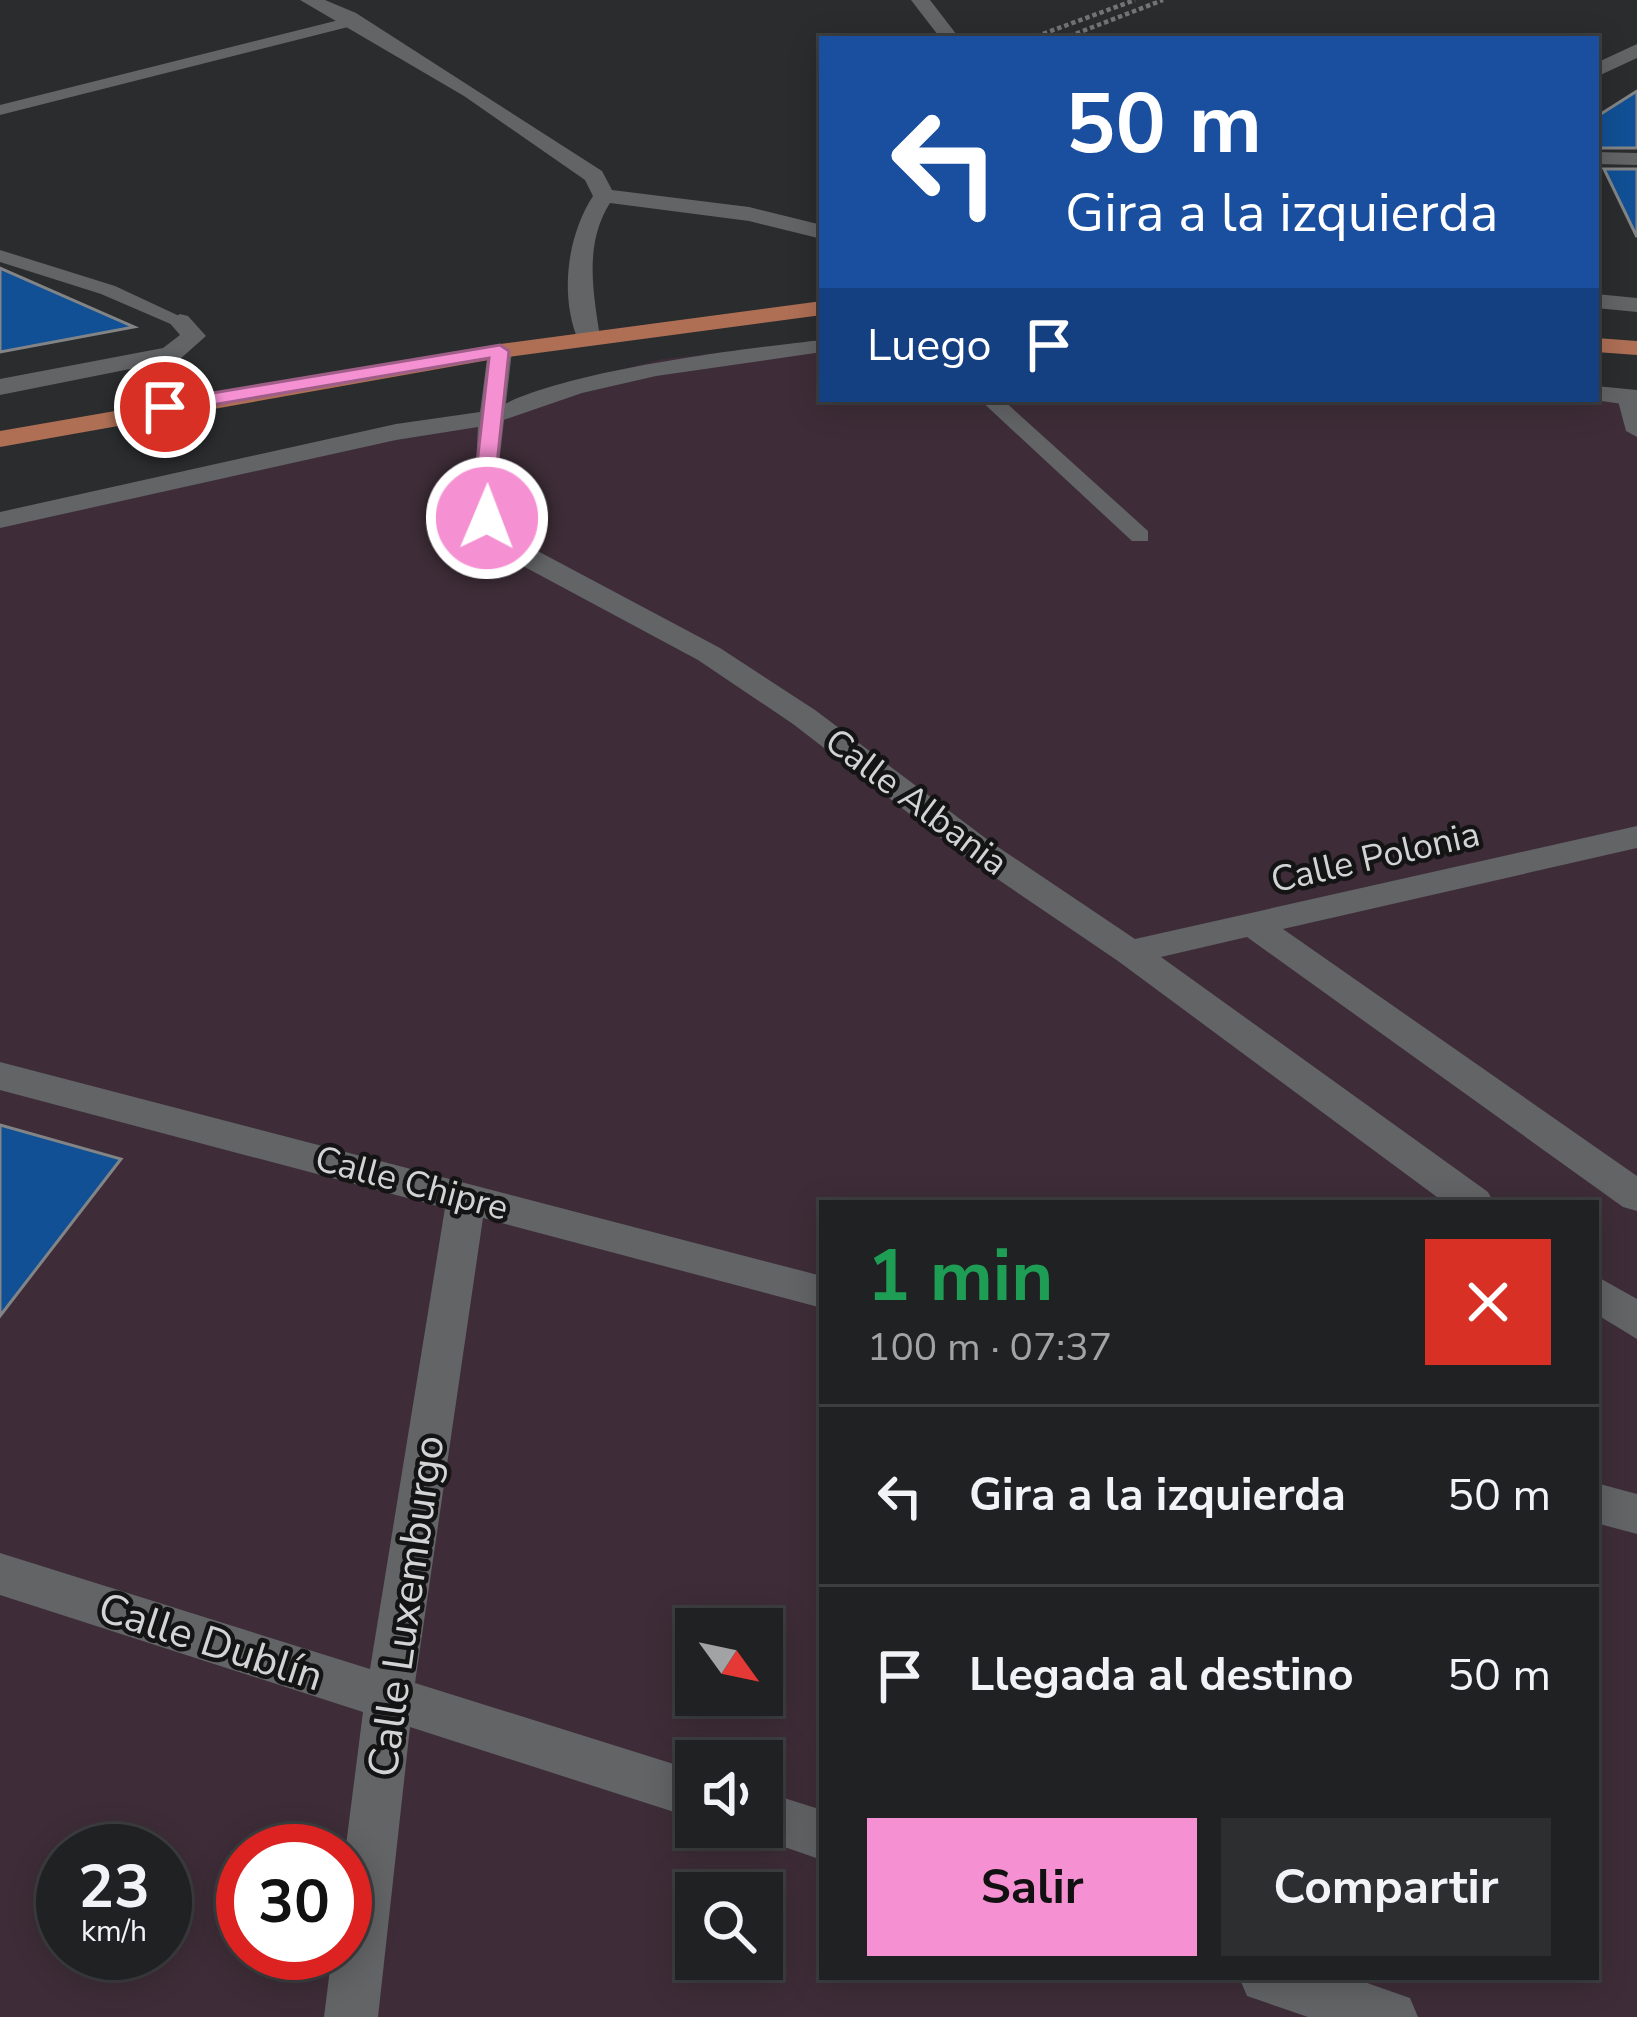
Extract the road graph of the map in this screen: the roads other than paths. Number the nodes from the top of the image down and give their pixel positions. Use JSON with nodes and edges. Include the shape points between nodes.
{"nodes":[{"id":1,"x":309,"y":0,"type":"edge"},
{"id":2,"x":920,"y":0,"type":"edge"},
{"id":3,"x":355,"y":21,"type":"junction"},
{"id":4,"x":949,"y":36,"type":"edge"},
{"id":5,"x":1637,"y":50,"type":"edge"},
{"id":6,"x":1599,"y":69,"type":"edge"},
{"id":7,"x":0,"y":110,"type":"edge"},
{"id":8,"x":1599,"y":158,"type":"edge"},
{"id":9,"x":1637,"y":159,"type":"edge"},
{"id":10,"x":604,"y":196,"type":"junction"},
{"id":11,"x":819,"y":231,"type":"edge"},
{"id":12,"x":0,"y":256,"type":"edge"},
{"id":13,"x":1599,"y":302,"type":"edge"},
{"id":14,"x":1637,"y":305,"type":"edge"},
{"id":15,"x":819,"y":308,"type":"edge"},
{"id":16,"x":180,"y":321,"type":"joint"},
{"id":17,"x":588,"y":337,"type":"junction"},
{"id":18,"x":1599,"y":345,"type":"edge"},
{"id":19,"x":819,"y":346,"type":"edge"},
{"id":20,"x":1637,"y":348,"type":"edge"},
{"id":21,"x":500,"y":351,"type":"junction"},
{"id":22,"x":0,"y":387,"type":"edge"},
{"id":23,"x":1599,"y":394,"type":"edge"},
{"id":24,"x":1633,"y":398,"type":"edge"},
{"id":25,"x":993,"y":402,"type":"edge"},
{"id":26,"x":496,"y":417,"type":"junction"},
{"id":27,"x":1637,"y":431,"type":"edge"},
{"id":28,"x":0,"y":439,"type":"edge"},
{"id":29,"x":0,"y":520,"type":"edge"},
{"id":30,"x":1140,"y":536,"type":"dead end"},
{"id":31,"x":0,"y":537,"type":"edge"},
{"id":32,"x":1637,"y":837,"type":"edge"},
{"id":33,"x":1252,"y":924,"type":"junction"},
{"id":34,"x":1130,"y":952,"type":"junction"},
{"id":35,"x":0,"y":1076,"type":"edge"},
{"id":36,"x":467,"y":1196,"type":"junction"},
{"id":37,"x":1637,"y":1196,"type":"edge"},
{"id":38,"x":1470,"y":1200,"type":"edge"},
{"id":39,"x":819,"y":1291,"type":"edge"},
{"id":40,"x":1599,"y":1294,"type":"edge"},
{"id":41,"x":1637,"y":1322,"type":"edge"},
{"id":42,"x":1599,"y":1504,"type":"edge"},
{"id":43,"x":1637,"y":1514,"type":"edge"},
{"id":44,"x":0,"y":1574,"type":"edge"},
{"id":45,"x":389,"y":1697,"type":"junction"},
{"id":46,"x":675,"y":1788,"type":"edge"},
{"id":47,"x":783,"y":1823,"type":"edge"},
{"id":48,"x":819,"y":1834,"type":"edge"},
{"id":49,"x":1275,"y":1980,"type":"edge"},
{"id":50,"x":351,"y":2017,"type":"edge"},
{"id":51,"x":1391,"y":2017,"type":"edge"}],
"edges":[{"from":1,"to":3,"type":"street"},
{"from":2,"to":4,"type":"street"},
{"from":3,"to":7,"type":"lane"},
{"from":3,"to":10,"type":"street","via":[[550,144],[594,176]]},
{"from":5,"to":6,"type":"street"},
{"from":8,"to":9,"type":"street"},
{"from":10,"to":11,"type":"street"},
{"from":10,"to":17,"type":"street","via":[[578,249]]},
{"from":12,"to":16,"type":"lane"},
{"from":13,"to":14,"type":"street"},
{"from":15,"to":17,"type":"main road"},
{"from":16,"to":22,"type":"street","via":[[194,337],[172,354]]},
{"from":17,"to":21,"type":"main road"},
{"from":18,"to":20,"type":"main road"},
{"from":19,"to":26,"type":"lane","via":[[624,375]]},
{"from":21,"to":26,"type":"street","name":"Calle Albania"},
{"from":21,"to":28,"type":"main road"},
{"from":23,"to":24,"type":"street"},
{"from":24,"to":27,"type":"lane"},
{"from":25,"to":30,"type":"lane"},
{"from":26,"to":29,"type":"street"},
{"from":26,"to":34,"type":"street","name":"Calle Albania","via":[[487,518],[507,546],[709,654]]},
{"from":29,"to":31,"type":"street"},
{"from":32,"to":33,"type":"street","name":"Calle Polonia"},
{"from":33,"to":34,"type":"street","name":"Calle Polonia"},
{"from":33,"to":37,"type":"street"},
{"from":34,"to":38,"type":"street","name":"Calle Albania"},
{"from":35,"to":36,"type":"street","name":"Calle Chipre"},
{"from":36,"to":39,"type":"street","name":"Calle Chipre"},
{"from":36,"to":45,"type":"street","name":"Calle Luxemburgo"},
{"from":40,"to":41,"type":"street"},
{"from":42,"to":43,"type":"street"},
{"from":44,"to":45,"type":"street","name":"Calle Dublín"},
{"from":45,"to":46,"type":"street","name":"Calle Dublín"},
{"from":45,"to":50,"type":"street","name":"Calle Luxemburgo"},
{"from":47,"to":48,"type":"street"},
{"from":49,"to":51,"type":"street"}]}
